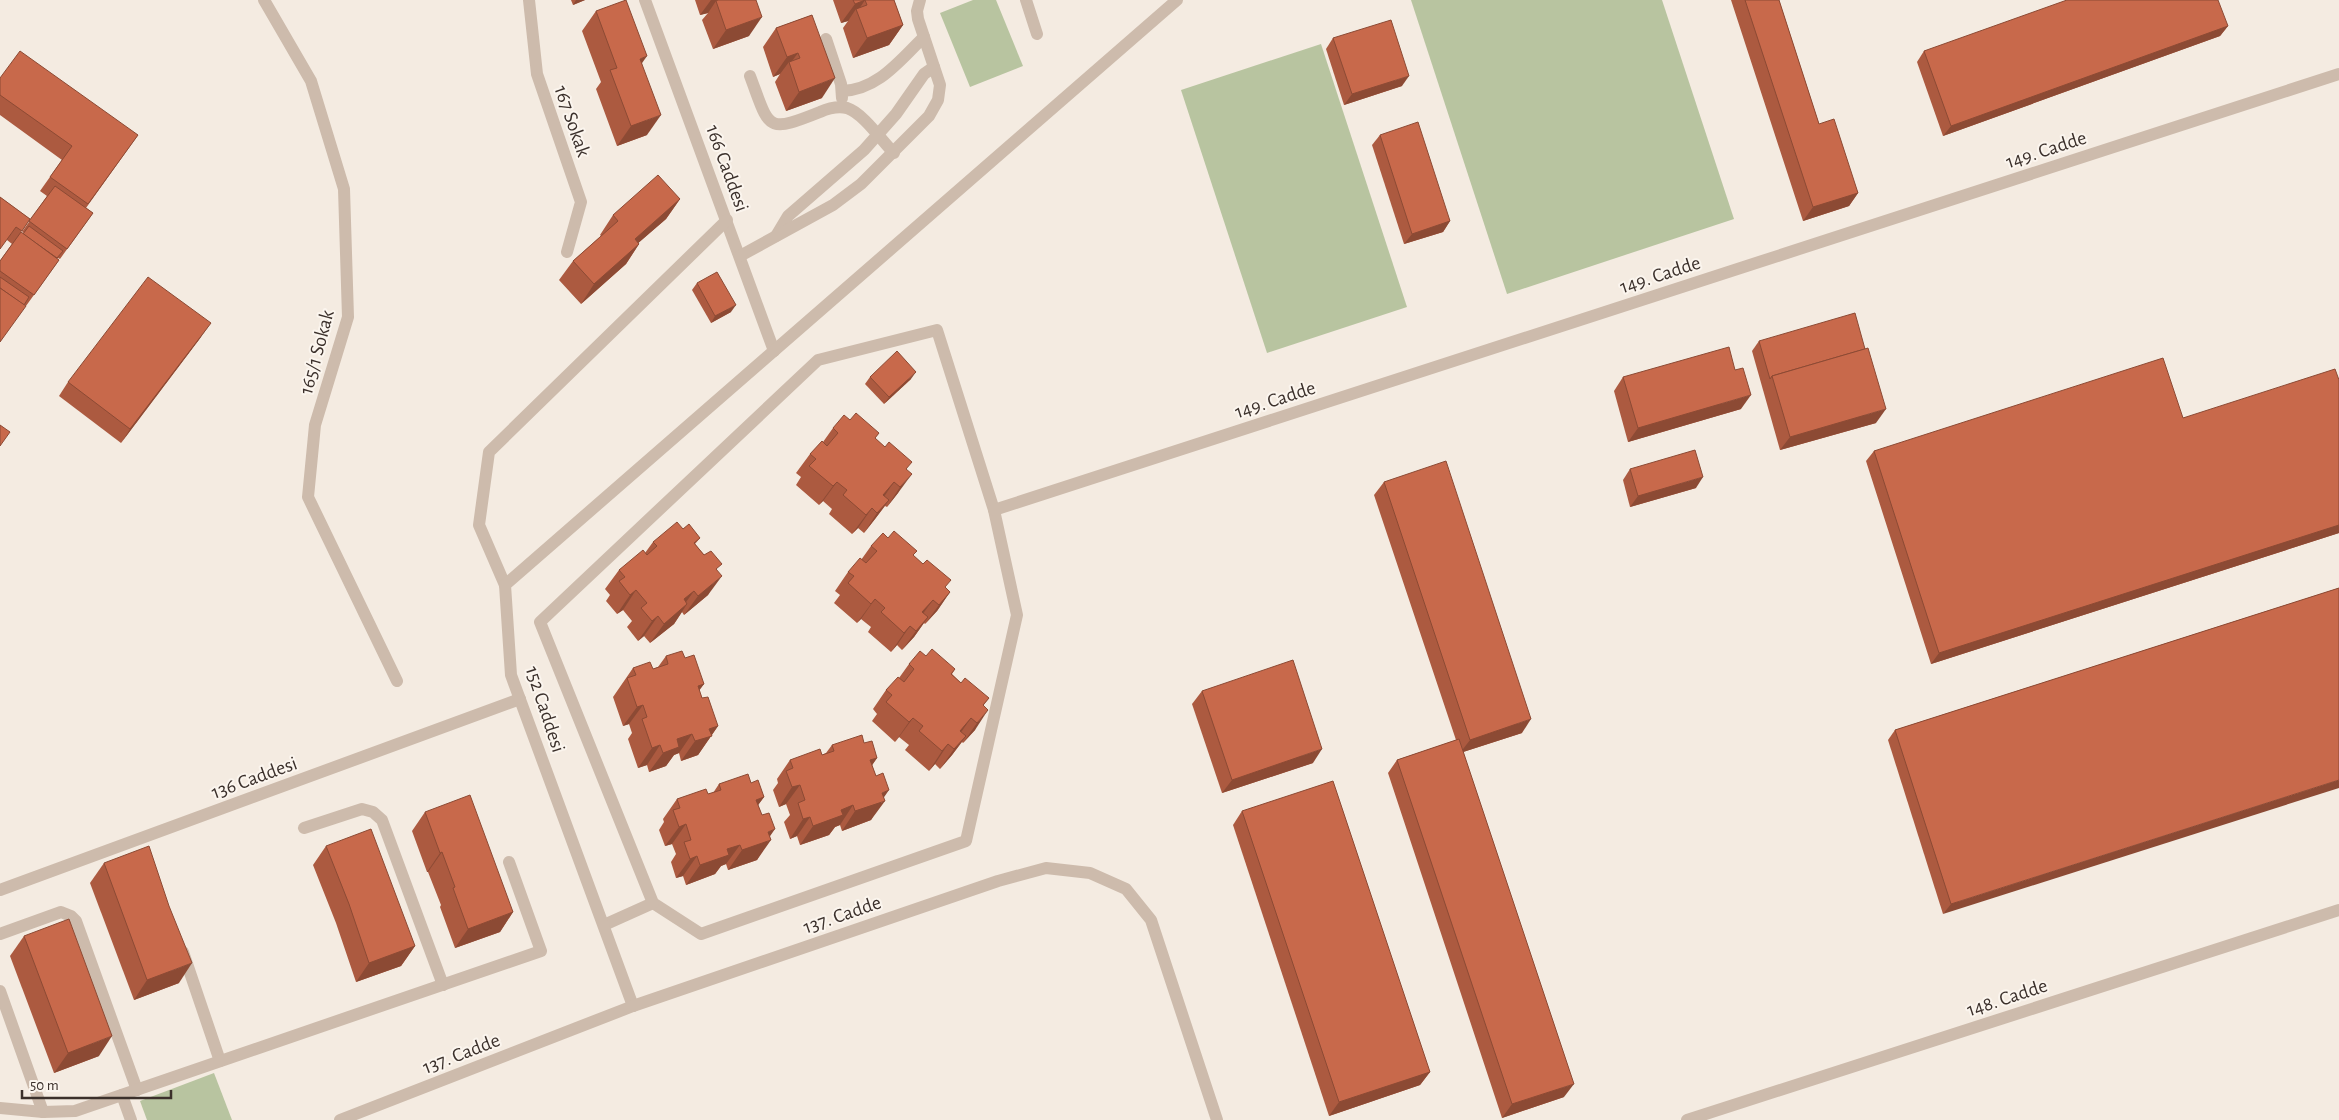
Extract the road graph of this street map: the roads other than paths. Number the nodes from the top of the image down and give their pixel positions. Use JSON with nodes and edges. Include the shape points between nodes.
{"nodes":[{"id":1,"x":264,"y":0,"type":"edge"},
{"id":2,"x":529,"y":0,"type":"edge"},
{"id":3,"x":645,"y":0,"type":"edge"},
{"id":4,"x":920,"y":0,"type":"edge"},
{"id":5,"x":1026,"y":0,"type":"edge"},
{"id":6,"x":1177,"y":0,"type":"edge"},
{"id":7,"x":1038,"y":34,"type":"dead end"},
{"id":8,"x":924,"y":37,"type":"junction"},
{"id":9,"x":826,"y":39,"type":"dead end"},
{"id":10,"x":934,"y":68,"type":"junction"},
{"id":11,"x":2339,"y":74,"type":"edge"},
{"id":12,"x":750,"y":76,"type":"dead end"},
{"id":13,"x":842,"y":91,"type":"junction"},
{"id":14,"x":839,"y":107,"type":"junction"},
{"id":15,"x":878,"y":135,"type":"junction"},
{"id":16,"x":894,"y":153,"type":"junction"},
{"id":17,"x":727,"y":220,"type":"junction"},
{"id":18,"x":776,"y":236,"type":"junction"},
{"id":19,"x":567,"y":252,"type":"dead end"},
{"id":20,"x":740,"y":256,"type":"junction"},
{"id":21,"x":774,"y":350,"type":"junction"},
{"id":22,"x":994,"y":510,"type":"junction"},
{"id":23,"x":505,"y":585,"type":"junction"},
{"id":24,"x":397,"y":681,"type":"dead end"},
{"id":25,"x":520,"y":699,"type":"junction"},
{"id":26,"x":304,"y":828,"type":"dead end"},
{"id":27,"x":509,"y":862,"type":"dead end"},
{"id":28,"x":0,"y":890,"type":"edge"},
{"id":29,"x":654,"y":903,"type":"junction"},
{"id":30,"x":2339,"y":910,"type":"edge"},
{"id":31,"x":604,"y":925,"type":"junction"},
{"id":32,"x":0,"y":934,"type":"edge"},
{"id":33,"x":180,"y":941,"type":"edge"},
{"id":34,"x":442,"y":985,"type":"junction"},
{"id":35,"x":0,"y":991,"type":"edge"},
{"id":36,"x":633,"y":1006,"type":"junction"},
{"id":37,"x":220,"y":1061,"type":"junction"},
{"id":38,"x":137,"y":1090,"type":"junction"},
{"id":39,"x":122,"y":1095,"type":"junction"},
{"id":40,"x":0,"y":1108,"type":"edge"},
{"id":41,"x":43,"y":1112,"type":"junction"},
{"id":42,"x":131,"y":1120,"type":"edge"},
{"id":43,"x":340,"y":1120,"type":"edge"},
{"id":44,"x":1217,"y":1120,"type":"edge"},
{"id":45,"x":1687,"y":1120,"type":"edge"}],
"edges":[{"from":1,"to":24,"type":"street","name":"165/1 Sokak","via":[[311,81],[344,189],[348,317],[315,425],[308,497]]},
{"from":2,"to":19,"type":"street","name":"167 Sokak","via":[[537,74],[581,202]]},
{"from":3,"to":17,"type":"street","name":"166 Caddesi"},
{"from":4,"to":8,"type":"street","via":[[917,11]]},
{"from":5,"to":7,"type":"street"},
{"from":6,"to":21,"type":"street"},
{"from":8,"to":10,"type":"street"},
{"from":8,"to":13,"type":"street","via":[[874,83]]},
{"from":9,"to":13,"type":"street"},
{"from":10,"to":15,"type":"street","via":[[921,78]]},
{"from":10,"to":16,"type":"street","via":[[940,85],[934,108]]},
{"from":11,"to":22,"type":"street","name":"149. Cadde"},
{"from":12,"to":14,"type":"street","via":[[764,113],[773,124],[788,125]]},
{"from":13,"to":14,"type":"street"},
{"from":14,"to":15,"type":"street","via":[[854,111]]},
{"from":15,"to":16,"type":"street"},
{"from":15,"to":18,"type":"street","via":[[788,216]]},
{"from":16,"to":18,"type":"street","via":[[834,205]]},
{"from":17,"to":20,"type":"street","name":"166 Caddesi"},
{"from":17,"to":23,"type":"street","name":"152 Caddesi","via":[[489,452],[479,525]]},
{"from":18,"to":20,"type":"street"},
{"from":20,"to":21,"type":"street","name":"166 Caddesi"},
{"from":21,"to":23,"type":"street"},
{"from":22,"to":29,"type":"street","via":[[1018,615],[966,841],[701,934]]},
{"from":22,"to":29,"type":"street","via":[[937,330],[818,360],[540,622]]},
{"from":23,"to":25,"type":"street","name":"152 Caddesi","via":[[511,675]]},
{"from":25,"to":28,"type":"street","name":"136 Caddesi"},
{"from":25,"to":31,"type":"street","name":"152 Caddesi"},
{"from":26,"to":34,"type":"street","via":[[362,809],[373,812],[382,820]]},
{"from":27,"to":34,"type":"street","via":[[541,951]]},
{"from":29,"to":31,"type":"street"},
{"from":30,"to":45,"type":"street","name":"148. Cadde"},
{"from":31,"to":36,"type":"street","name":"152 Caddesi"},
{"from":32,"to":38,"type":"street","via":[[61,912],[76,921]]},
{"from":33,"to":37,"type":"street"},
{"from":34,"to":37,"type":"street"},
{"from":35,"to":41,"type":"street"},
{"from":36,"to":43,"type":"street","name":"137. Cadde"},
{"from":36,"to":44,"type":"street","name":"137. Cadde","via":[[998,881],[1046,868],[1090,873],[1126,889],[1151,920]]},
{"from":37,"to":38,"type":"street"},
{"from":38,"to":39,"type":"street"},
{"from":39,"to":41,"type":"street","via":[[75,1111]]},
{"from":39,"to":42,"type":"street"},
{"from":40,"to":41,"type":"street"}]}
